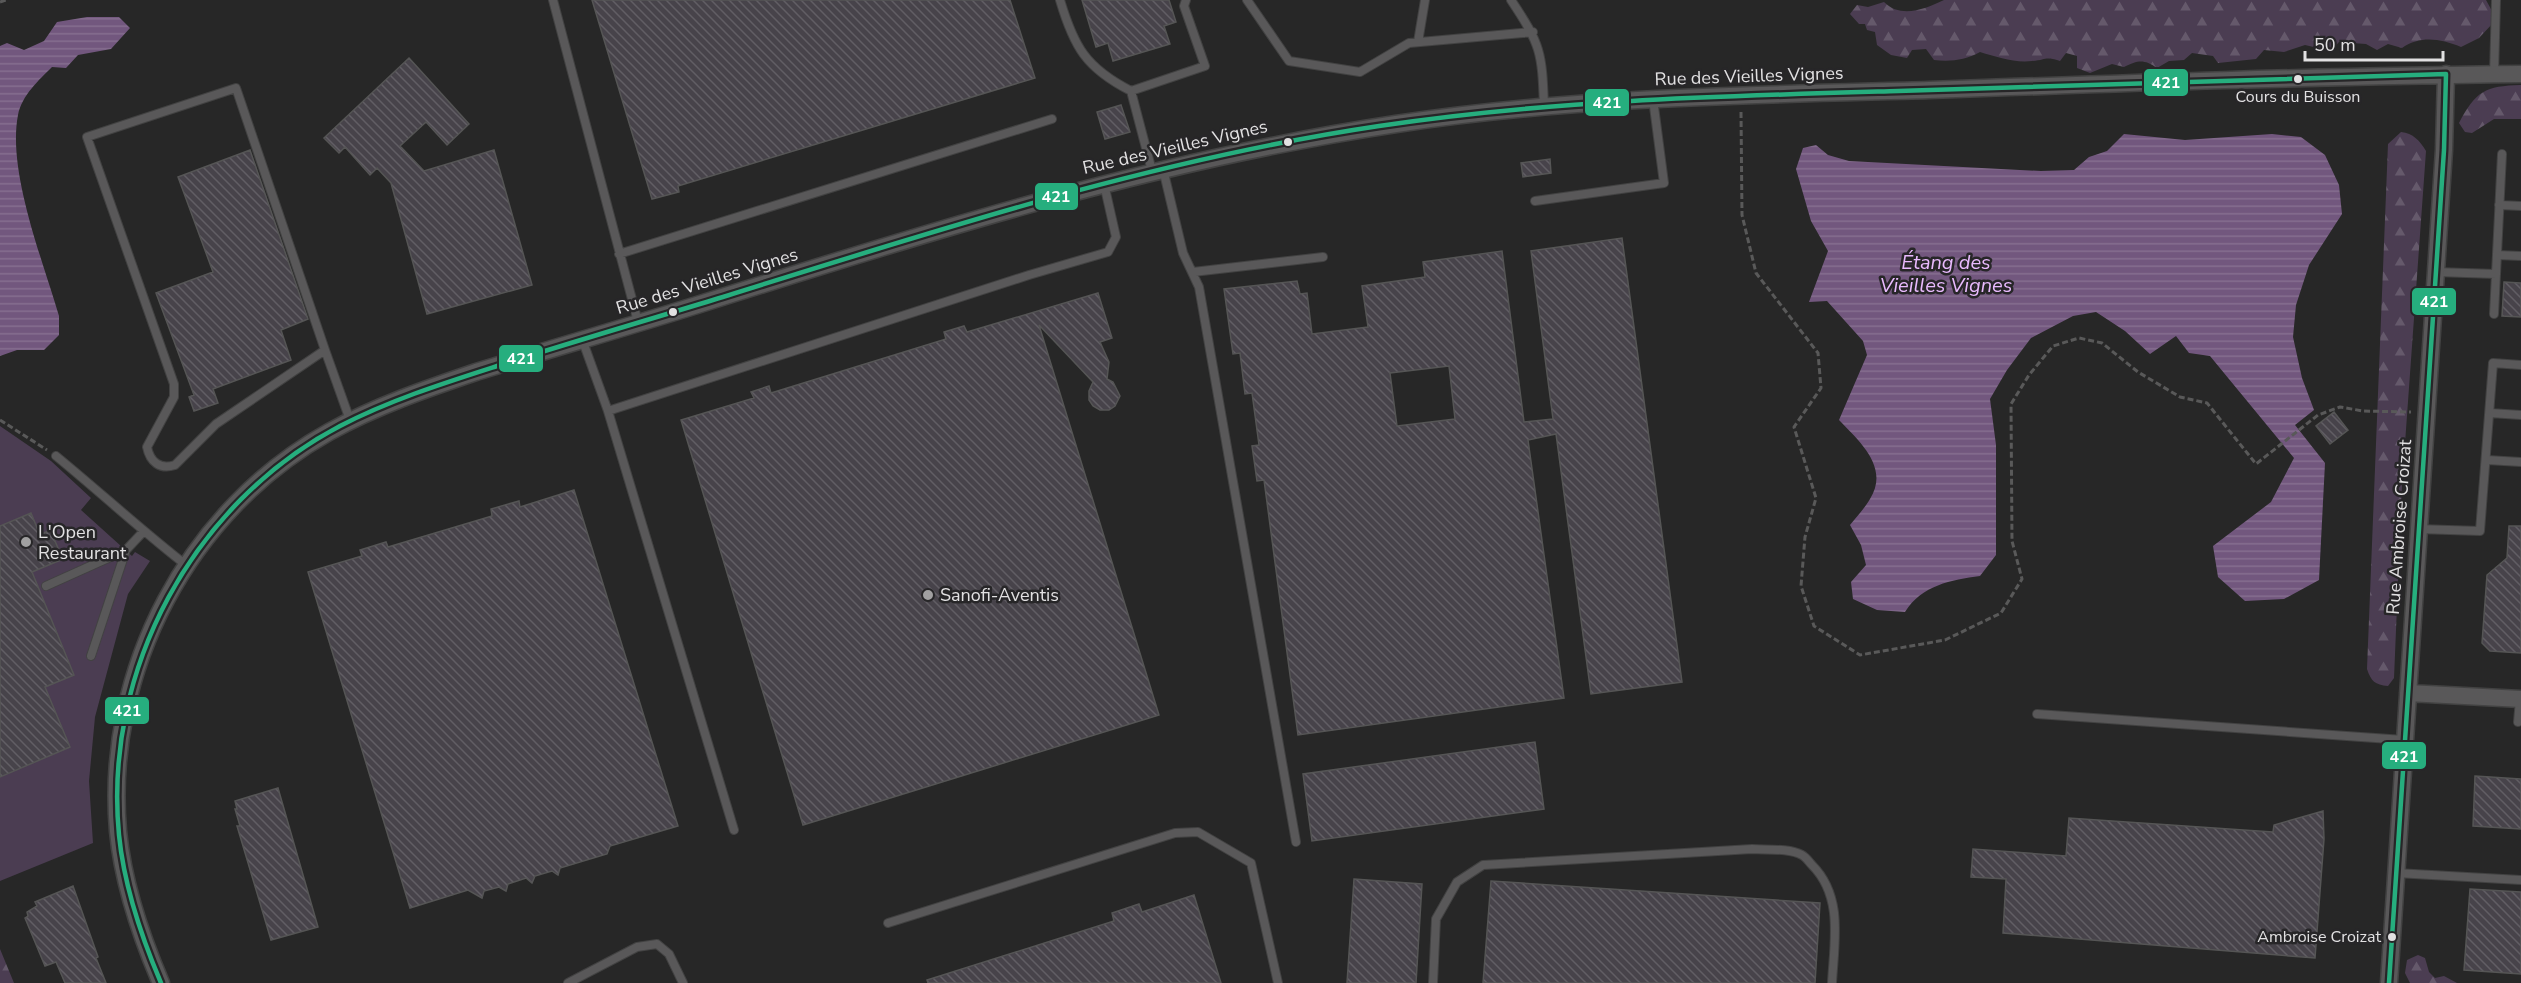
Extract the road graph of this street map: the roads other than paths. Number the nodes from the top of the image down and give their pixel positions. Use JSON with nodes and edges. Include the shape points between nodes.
{"nodes":[{"id":1,"x":553,"y":0,"type":"edge"},
{"id":2,"x":1060,"y":0,"type":"edge"},
{"id":3,"x":1186,"y":0,"type":"edge"},
{"id":4,"x":1247,"y":0,"type":"edge"},
{"id":5,"x":1425,"y":0,"type":"edge"},
{"id":6,"x":1511,"y":0,"type":"edge"},
{"id":7,"x":2496,"y":0,"type":"edge"},
{"id":8,"x":1533,"y":33,"type":"junction"},
{"id":9,"x":1418,"y":42,"type":"junction"},
{"id":10,"x":2446,"y":74,"type":"junction"},
{"id":11,"x":2521,"y":74,"type":"edge"},
{"id":12,"x":2494,"y":75,"type":"junction"},
{"id":13,"x":1131,"y":91,"type":"junction"},
{"id":14,"x":1653,"y":98,"type":"junction"},
{"id":15,"x":1544,"y":106,"type":"junction"},
{"id":16,"x":1052,"y":119,"type":"dead end"},
{"id":17,"x":2502,"y":154,"type":"dead end"},
{"id":18,"x":1157,"y":169,"type":"junction"},
{"id":19,"x":1104,"y":183,"type":"junction"},
{"id":20,"x":1535,"y":201,"type":"dead end"},
{"id":21,"x":2499,"y":205,"type":"junction"},
{"id":22,"x":2521,"y":207,"type":"edge"},
{"id":23,"x":619,"y":254,"type":"junction"},
{"id":24,"x":2497,"y":255,"type":"junction"},
{"id":25,"x":2521,"y":256,"type":"edge"},
{"id":26,"x":1323,"y":257,"type":"dead end"},
{"id":27,"x":1192,"y":272,"type":"junction"},
{"id":28,"x":2436,"y":272,"type":"junction"},
{"id":29,"x":2496,"y":274,"type":"junction"},
{"id":30,"x":2494,"y":314,"type":"dead end"},
{"id":31,"x":638,"y":322,"type":"junction"},
{"id":32,"x":582,"y":339,"type":"junction"},
{"id":33,"x":324,"y":350,"type":"junction"},
{"id":34,"x":2521,"y":365,"type":"edge"},
{"id":35,"x":608,"y":411,"type":"junction"},
{"id":36,"x":2490,"y":413,"type":"junction"},
{"id":37,"x":2521,"y":414,"type":"edge"},
{"id":38,"x":351,"y":420,"type":"junction"},
{"id":39,"x":56,"y":456,"type":"road end"},
{"id":40,"x":2487,"y":460,"type":"junction"},
{"id":41,"x":2521,"y":462,"type":"edge"},
{"id":42,"x":2418,"y":529,"type":"junction"},
{"id":43,"x":143,"y":532,"type":"junction"},
{"id":44,"x":126,"y":550,"type":"junction"},
{"id":45,"x":186,"y":565,"type":"junction"},
{"id":46,"x":46,"y":586,"type":"dead end"},
{"id":47,"x":92,"y":657,"type":"dead end"},
{"id":48,"x":2408,"y":693,"type":"junction"},
{"id":49,"x":2520,"y":699,"type":"edge"},
{"id":50,"x":2037,"y":714,"type":"dead end"},
{"id":51,"x":2518,"y":722,"type":"dead end"},
{"id":52,"x":2404,"y":740,"type":"junction"},
{"id":53,"x":734,"y":830,"type":"dead end"},
{"id":54,"x":1296,"y":842,"type":"dead end"},
{"id":55,"x":2395,"y":873,"type":"junction"},
{"id":56,"x":2521,"y":880,"type":"edge"},
{"id":57,"x":888,"y":923,"type":"dead end"},
{"id":58,"x":161,"y":983,"type":"edge"},
{"id":59,"x":568,"y":983,"type":"edge"},
{"id":60,"x":683,"y":983,"type":"edge"},
{"id":61,"x":1278,"y":983,"type":"edge"},
{"id":62,"x":1433,"y":983,"type":"edge"},
{"id":63,"x":1832,"y":983,"type":"edge"},
{"id":64,"x":2389,"y":983,"type":"edge"}],
"edges":[{"from":1,"to":23,"type":"lane"},
{"from":2,"to":13,"type":"lane","via":[[1070,32],[1092,66]]},
{"from":3,"to":13,"type":"lane","via":[[1184,6],[1205,66]]},
{"from":4,"to":9,"type":"lane","via":[[1285,57],[1294,63],[1360,72],[1400,47]]},
{"from":5,"to":9,"type":"lane"},
{"from":6,"to":8,"type":"lane"},
{"from":7,"to":12,"type":"lane"},
{"from":8,"to":9,"type":"lane"},
{"from":8,"to":15,"type":"lane","via":[[1541,54]]},
{"from":10,"to":12,"type":"street","name":"Rue des Vieilles Vignes"},
{"from":10,"to":14,"type":"street","name":"Rue des Vieilles Vignes"},
{"from":10,"to":28,"type":"street","name":"Rue Ambroise Croizat"},
{"from":11,"to":12,"type":"street","name":"Rue des Vieilles Vignes"},
{"from":13,"to":18,"type":"lane"},
{"from":14,"to":15,"type":"street","name":"Rue des Vieilles Vignes"},
{"from":14,"to":20,"type":"lane","via":[[1664,183]]},
{"from":15,"to":18,"type":"street","name":"Rue des Vieilles Vignes","via":[[1378,126]]},
{"from":16,"to":23,"type":"lane"},
{"from":17,"to":21,"type":"lane"},
{"from":18,"to":19,"type":"street","name":"Rue des Vieilles Vignes"},
{"from":18,"to":27,"type":"lane"},
{"from":19,"to":31,"type":"street","name":"Rue des Vieilles Vignes"},
{"from":19,"to":35,"type":"lane","via":[[1116,237],[1108,252]]},
{"from":21,"to":22,"type":"lane"},
{"from":21,"to":24,"type":"lane"},
{"from":23,"to":31,"type":"lane"},
{"from":24,"to":25,"type":"lane"},
{"from":24,"to":29,"type":"lane"},
{"from":26,"to":27,"type":"lane"},
{"from":27,"to":54,"type":"lane","via":[[1199,287]]},
{"from":28,"to":29,"type":"lane"},
{"from":28,"to":42,"type":"street","name":"Rue Ambroise Croizat"},
{"from":29,"to":30,"type":"lane"},
{"from":31,"to":32,"type":"street","name":"Rue des Vieilles Vignes"},
{"from":32,"to":35,"type":"lane"},
{"from":32,"to":38,"type":"street","name":"Rue des Vieilles Vignes","via":[[438,385]]},
{"from":33,"to":33,"type":"lane","via":[[236,88],[87,137],[174,384],[174,397],[147,447],[150,458],[160,466],[175,465],[216,424]]},
{"from":33,"to":38,"type":"lane"},
{"from":34,"to":36,"type":"lane","via":[[2493,363]]},
{"from":35,"to":53,"type":"lane"},
{"from":36,"to":37,"type":"lane"},
{"from":36,"to":40,"type":"lane"},
{"from":38,"to":45,"type":"street","name":"Rue des Vieilles Vignes","via":[[302,448],[260,480],[208,534]]},
{"from":39,"to":43,"type":"lane"},
{"from":40,"to":41,"type":"lane"},
{"from":40,"to":42,"type":"lane","via":[[2480,531]]},
{"from":42,"to":48,"type":"street","name":"Rue Ambroise Croizat"},
{"from":43,"to":44,"type":"lane"},
{"from":43,"to":45,"type":"lane"},
{"from":44,"to":46,"type":"lane"},
{"from":44,"to":47,"type":"lane"},
{"from":45,"to":58,"type":"street","name":"Rue des Vieilles Vignes","via":[[161,608],[135,673],[123,724],[118,774],[118,832],[126,877],[141,934]]},
{"from":48,"to":49,"type":"street"},
{"from":48,"to":52,"type":"street","name":"Rue Ambroise Croizat"},
{"from":49,"to":51,"type":"lane"},
{"from":50,"to":52,"type":"lane"},
{"from":52,"to":55,"type":"street","name":"Rue Ambroise Croizat"},
{"from":55,"to":56,"type":"lane"},
{"from":55,"to":64,"type":"street","name":"Rue Ambroise Croizat"},
{"from":57,"to":61,"type":"lane","via":[[1175,834],[1198,832],[1251,863]]},
{"from":59,"to":60,"type":"lane","via":[[637,947],[657,944],[669,954]]},
{"from":62,"to":63,"type":"lane","via":[[1436,919],[1457,882],[1483,864],[1752,849],[1803,855],[1820,873],[1836,913]]}]}
